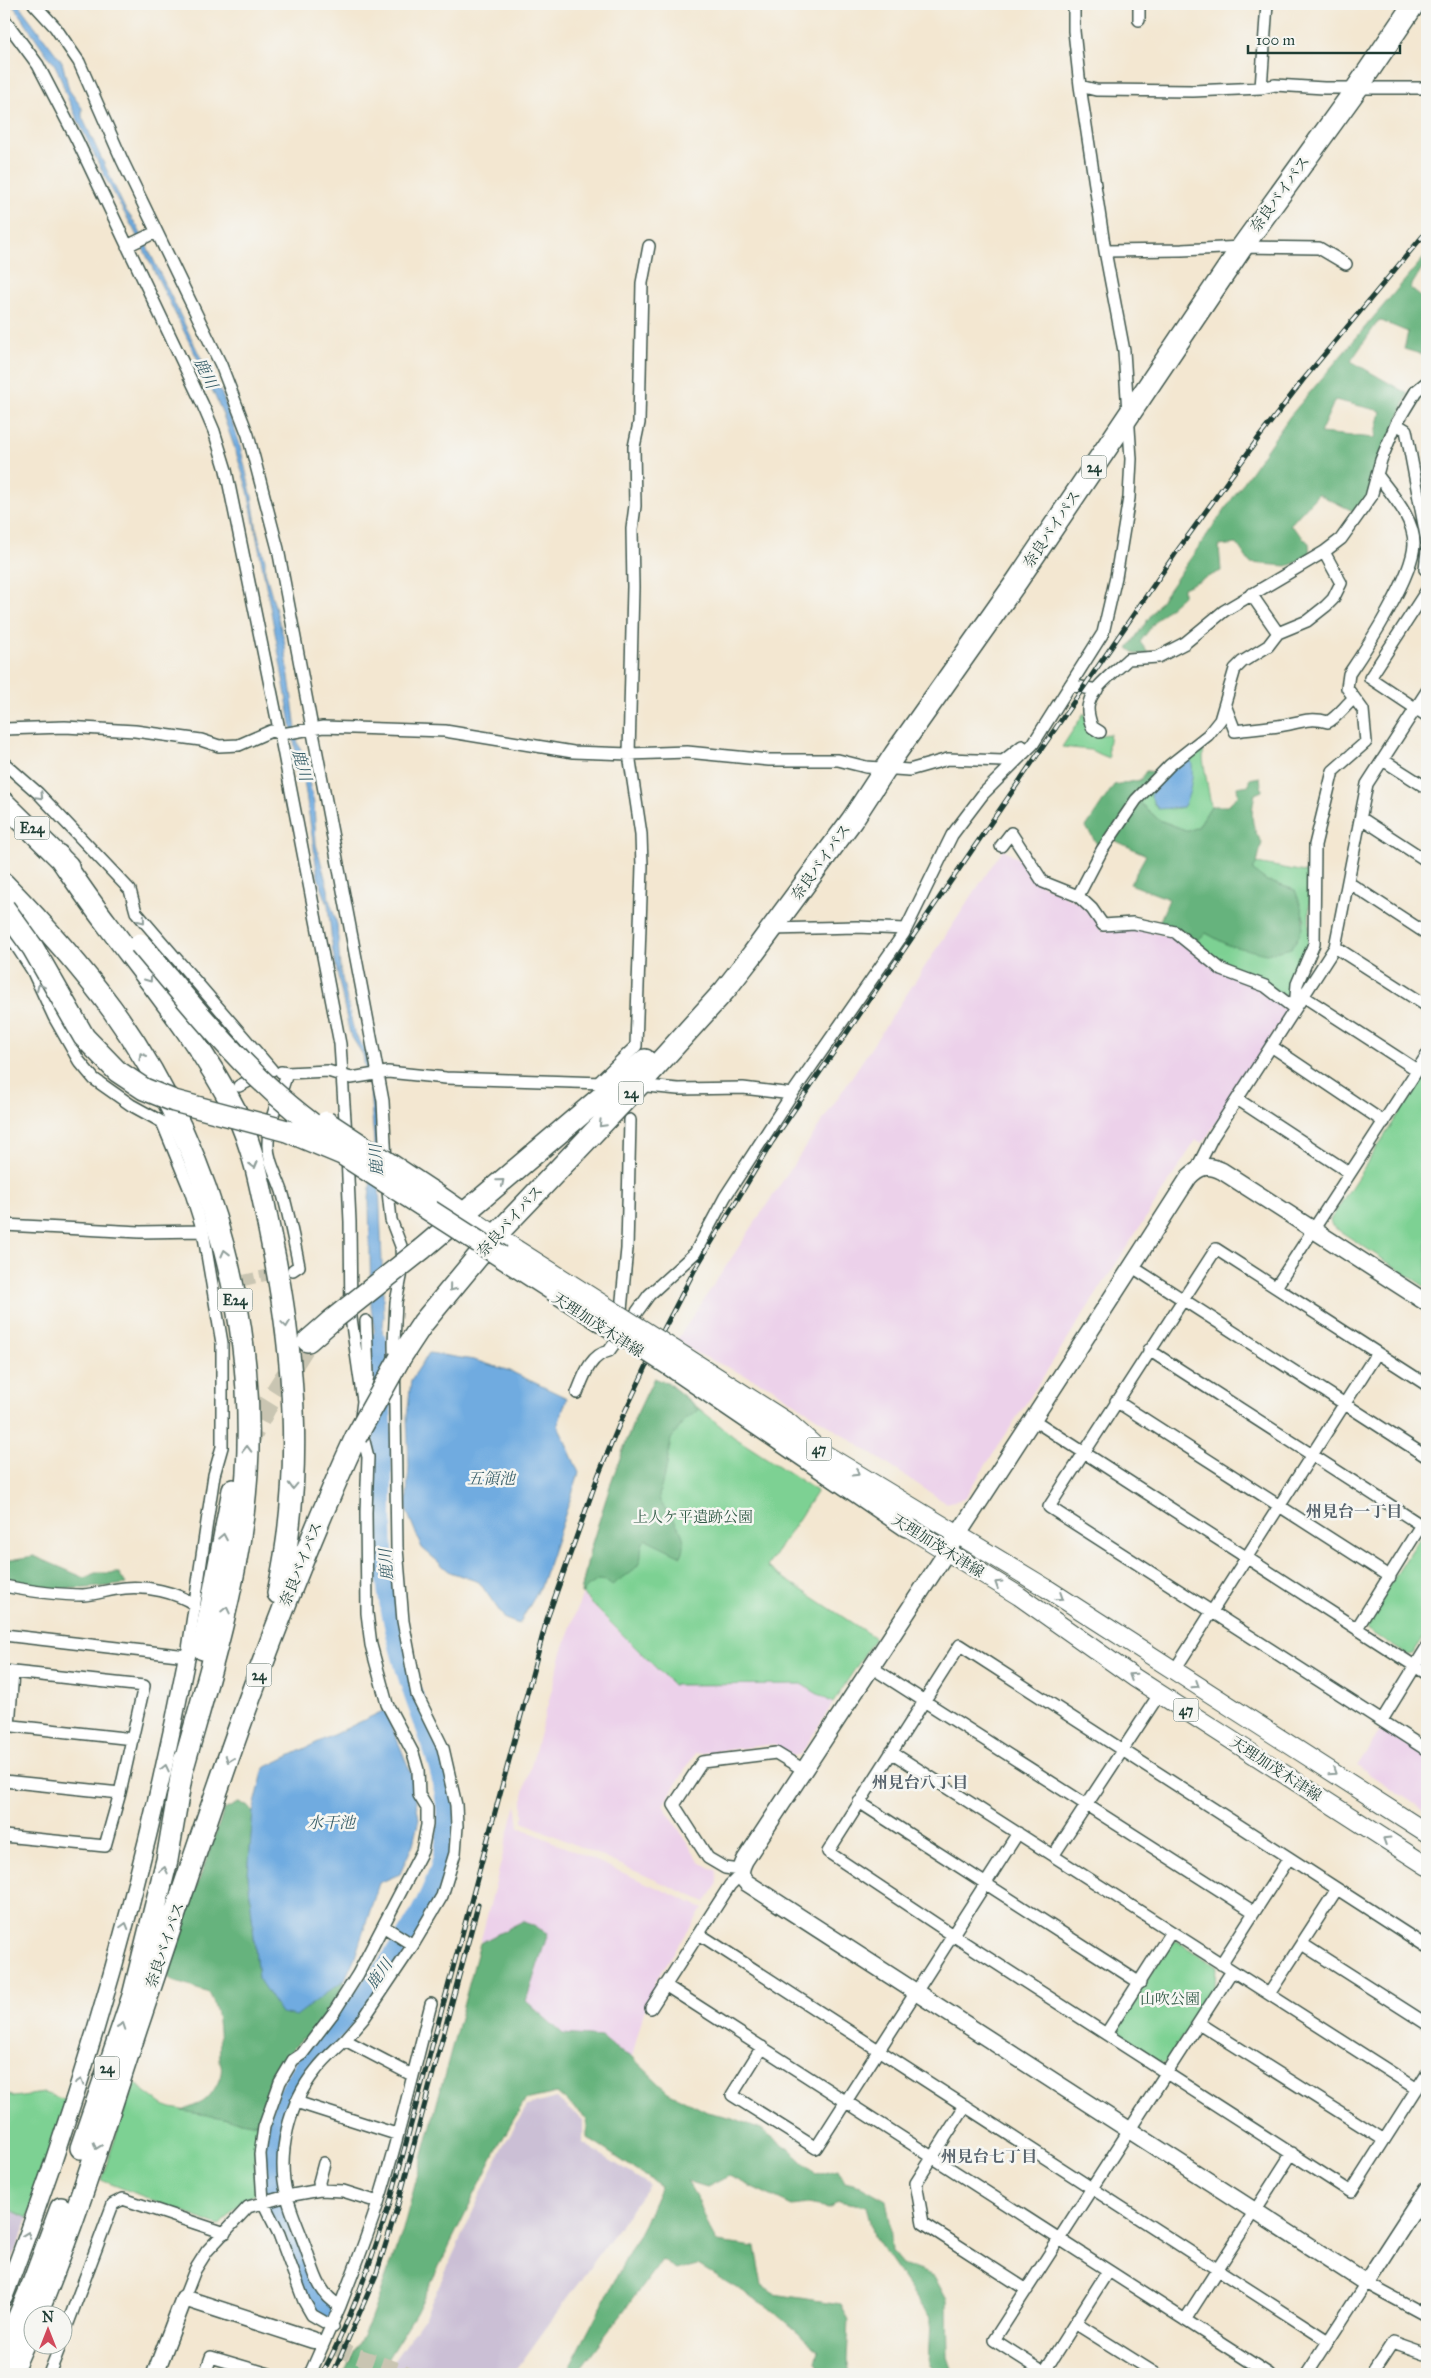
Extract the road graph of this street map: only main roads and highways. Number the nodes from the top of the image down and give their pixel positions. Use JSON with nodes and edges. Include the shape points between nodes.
{"nodes":[{"id":1,"x":1414,"y":4,"type":"edge"},
{"id":2,"x":4,"y":803,"type":"edge"},
{"id":3,"x":58,"y":855,"type":"junction"},
{"id":4,"x":4,"y":884,"type":"edge"},
{"id":5,"x":4,"y":908,"type":"edge"},
{"id":6,"x":140,"y":944,"type":"junction"},
{"id":7,"x":49,"y":975,"type":"junction"},
{"id":8,"x":630,"y":1084,"type":"junction"},
{"id":9,"x":464,"y":1214,"type":"junction"},
{"id":10,"x":446,"y":1228,"type":"junction"},
{"id":11,"x":489,"y":1243,"type":"junction"},
{"id":12,"x":308,"y":1341,"type":"tunnel mouth"},
{"id":13,"x":679,"y":1366,"type":"junction"},
{"id":14,"x":823,"y":1453,"type":"joint"},
{"id":15,"x":233,"y":1490,"type":"dead end"},
{"id":16,"x":907,"y":1526,"type":"joint"},
{"id":17,"x":242,"y":1722,"type":"junction"},
{"id":18,"x":181,"y":1775,"type":"junction"},
{"id":19,"x":1427,"y":1833,"type":"edge"},
{"id":20,"x":1427,"y":1866,"type":"edge"},
{"id":21,"x":40,"y":2306,"type":"edge"},
{"id":22,"x":22,"y":2347,"type":"edge"},
{"id":23,"x":4,"y":2352,"type":"edge"},
{"id":24,"x":10,"y":2374,"type":"edge"}],
"edges":[{"from":1,"to":8,"type":"highway","name":"奈良バイパス","number":"24","via":[[1242,247],[852,820],[725,990]]},
{"from":2,"to":3,"type":"highway","number":"E24"},
{"from":3,"to":6,"type":"highway"},
{"from":3,"to":17,"type":"highway","number":"E24","one_way":true,"via":[[158,991],[224,1091],[248,1144],[267,1218],[291,1363],[295,1431],[293,1497],[278,1593]]},
{"from":18,"to":4,"type":"highway","number":"E24","one_way":true,"via":[[222,1626],[244,1513],[246,1400],[239,1319],[220,1235],[194,1160],[165,1098],[136,1045],[87,976]]},
{"from":5,"to":7,"type":"highway","bridge":true},
{"from":6,"to":9,"type":"highway","bridge":true,"via":[[277,1084],[339,1132]]},
{"from":6,"to":13,"type":"highway","bridge":true,"via":[[236,1057],[293,1110]]},
{"from":7,"to":10,"type":"highway","bridge":true,"via":[[64,1021],[78,1046],[97,1069],[122,1088],[181,1114],[274,1137],[314,1151]]},
{"from":7,"to":13,"type":"highway","bridge":true,"via":[[84,1037],[106,1062],[130,1081],[174,1102],[287,1131],[342,1154]]},
{"from":9,"to":8,"type":"highway","name":"奈良バイパス","number":"24","one_way":true},
{"from":8,"to":11,"type":"highway","name":"奈良バイパス","number":"24","one_way":true},
{"from":9,"to":10,"type":"highway","name":"奈良バイパス","number":"24"},
{"from":9,"to":11,"type":"main road","name":"天理加茂木津線"},
{"from":10,"to":11,"type":"main road","name":"天理加茂木津線"},
{"from":10,"to":12,"type":"highway","name":"奈良バイパス","number":"24","bridge":true},
{"from":11,"to":13,"type":"main road","name":"天理加茂木津線","via":[[505,1264]]},
{"from":11,"to":13,"type":"main road","name":"天理加茂木津線","bridge":true,"via":[[516,1249]]},
{"from":11,"to":17,"type":"highway","name":"奈良バイパス","number":"24","one_way":true,"bridge":true,"via":[[423,1323],[356,1437],[311,1536]]},
{"from":13,"to":14,"type":"highway","via":[[806,1446]]},
{"from":13,"to":16,"type":"highway"},
{"from":14,"to":19,"type":"main road","name":"天理加茂木津線","number":"47","one_way":true,"via":[[1046,1588]]},
{"from":18,"to":15,"type":"highway","name":"奈良バイパス","number":"24","one_way":true},
{"from":20,"to":16,"type":"main road","name":"天理加茂木津線","number":"47","one_way":true,"via":[[1080,1642],[1019,1596]]},
{"from":17,"to":21,"type":"highway","name":"奈良バイパス","number":"24","one_way":true},
{"from":23,"to":18,"type":"highway","name":"奈良バイパス","number":"24","one_way":true,"via":[[67,2192],[133,1996],[166,1860]]},
{"from":22,"to":24,"type":"highway"}]}
